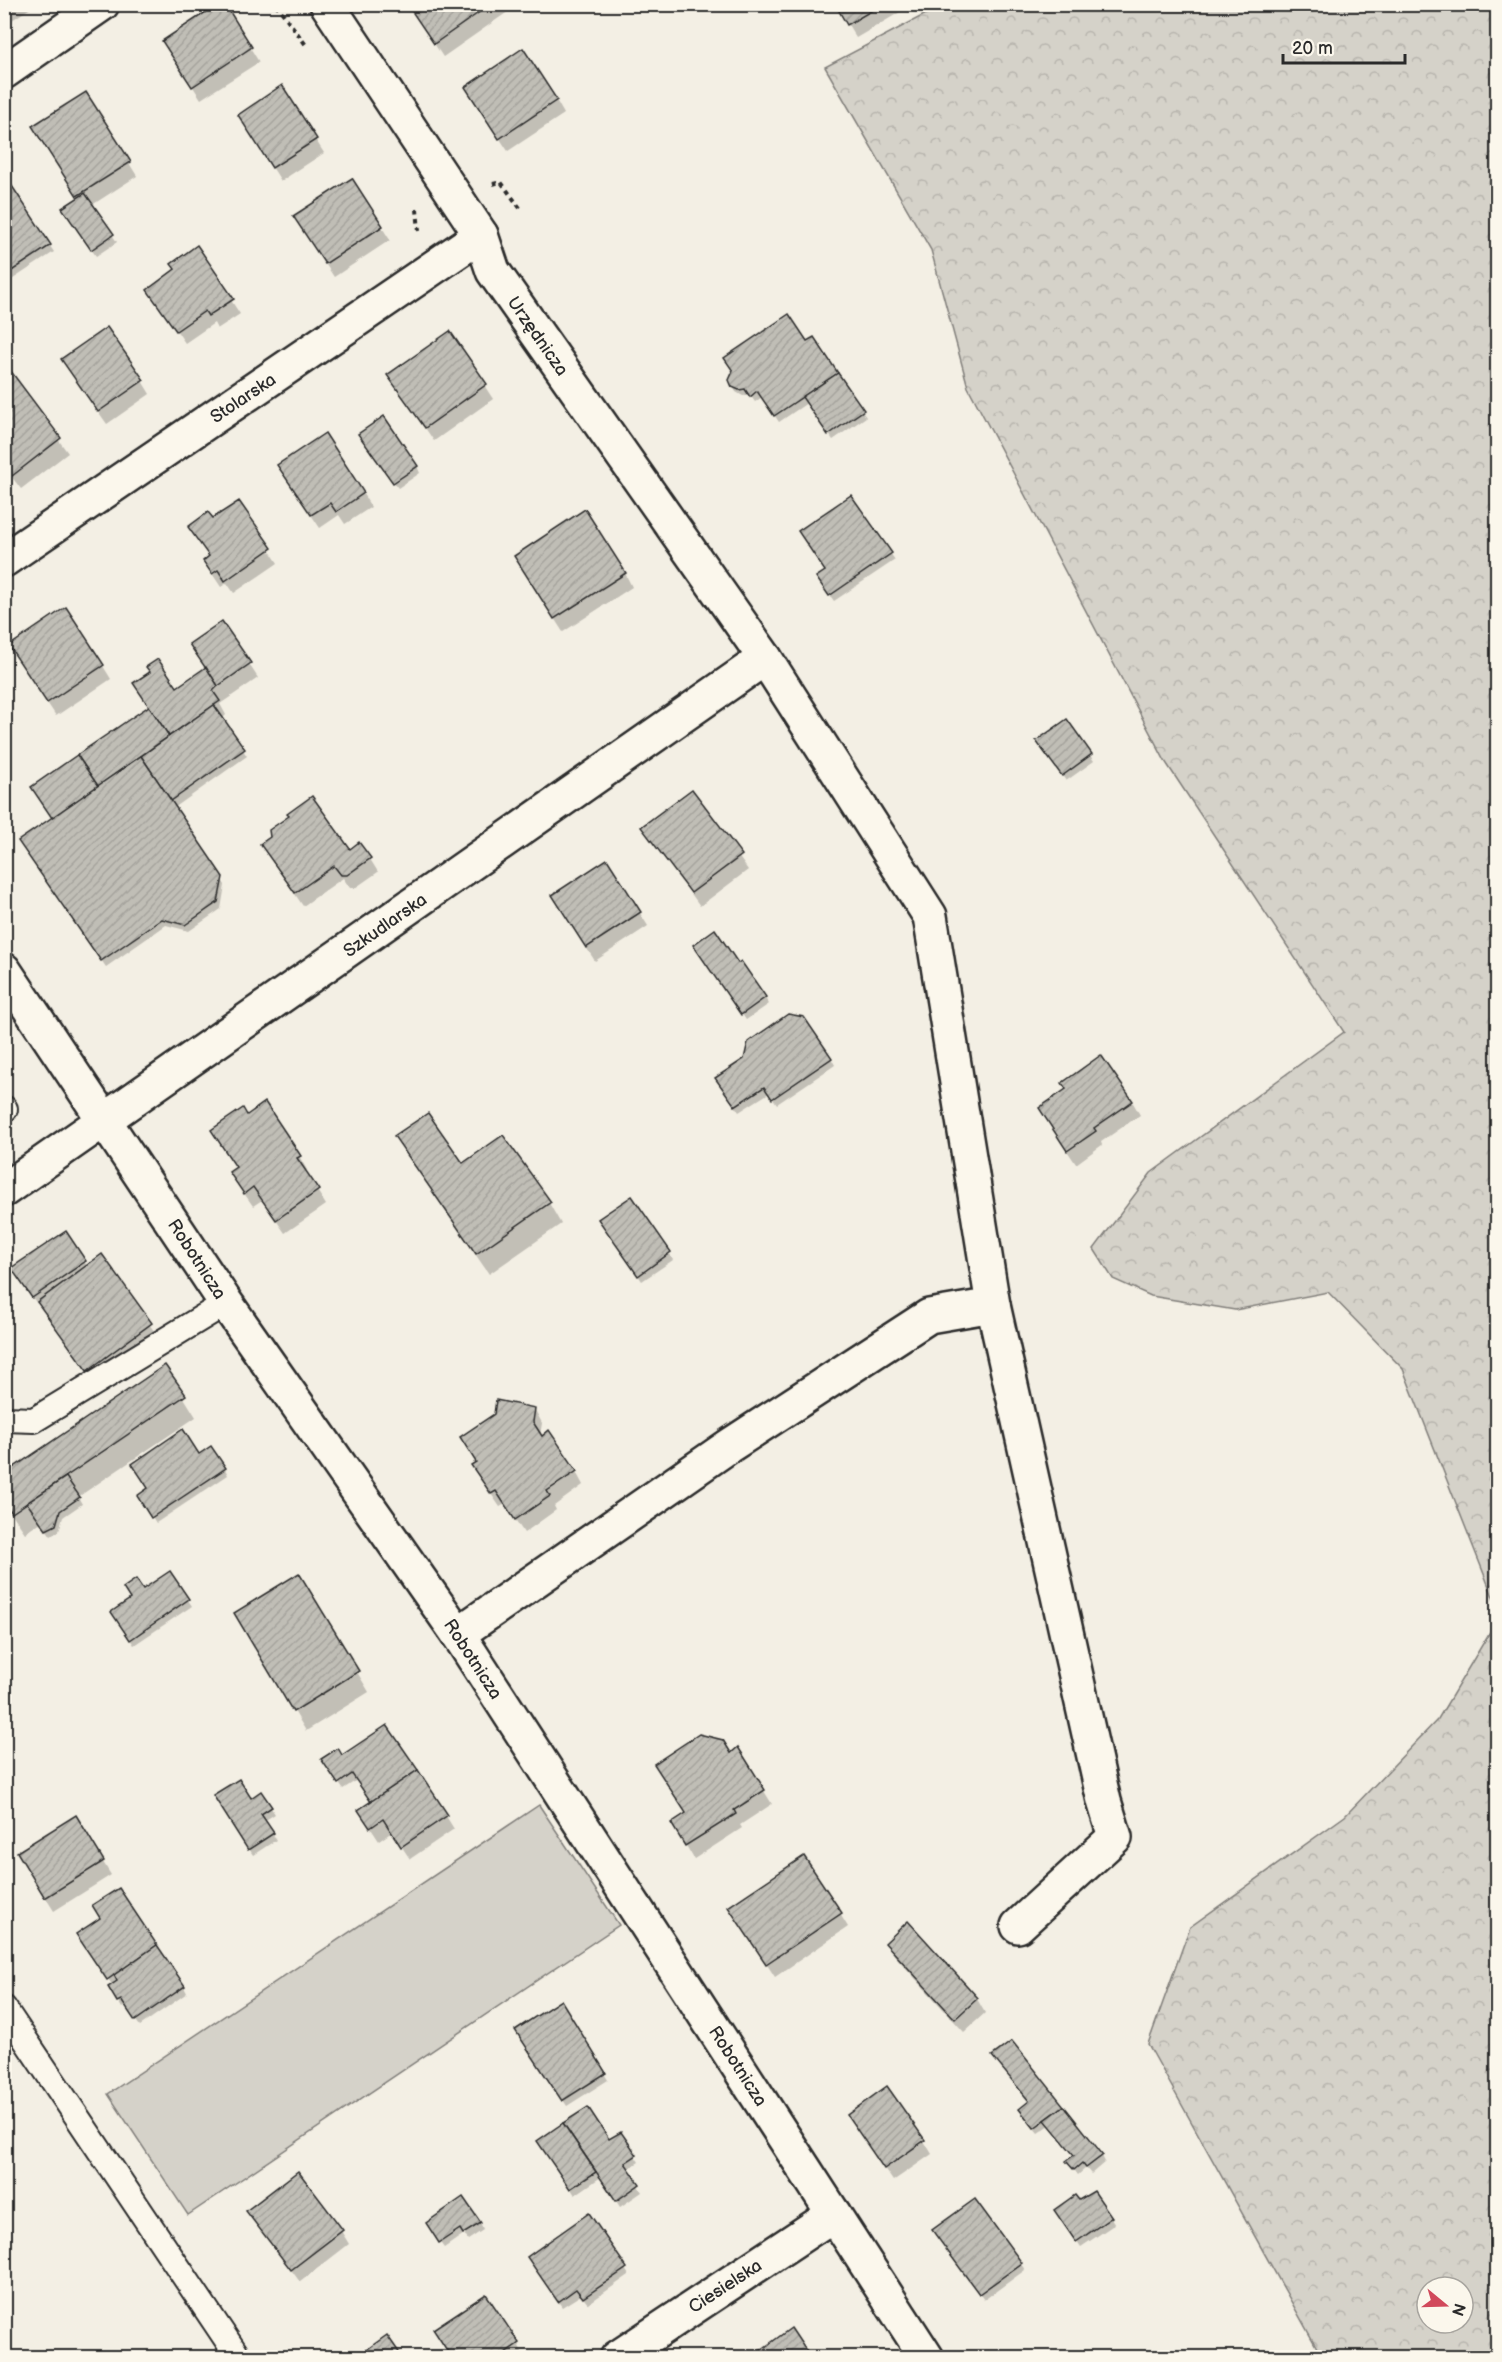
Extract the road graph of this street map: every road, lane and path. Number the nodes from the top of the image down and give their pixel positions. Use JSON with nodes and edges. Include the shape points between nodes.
{"nodes":[{"id":1,"x":102,"y":4,"type":"edge"},
{"id":2,"x":327,"y":4,"type":"edge"},
{"id":3,"x":4,"y":72,"type":"edge"},
{"id":4,"x":481,"y":235,"type":"junction"},
{"id":5,"x":4,"y":560,"type":"edge"},
{"id":6,"x":765,"y":658,"type":"junction"},
{"id":7,"x":8,"y":982,"type":"edge"},
{"id":8,"x":106,"y":1121,"type":"junction"},
{"id":9,"x":4,"y":1190,"type":"edge"},
{"id":10,"x":226,"y":1303,"type":"junction"},
{"id":11,"x":993,"y":1305,"type":"junction"},
{"id":12,"x":4,"y":1419,"type":"edge"},
{"id":13,"x":458,"y":1634,"type":"junction"},
{"id":14,"x":1018,"y":1926,"type":"dead end"},
{"id":15,"x":4,"y":2008,"type":"edge"},
{"id":16,"x":834,"y":2214,"type":"junction"},
{"id":17,"x":238,"y":2358,"type":"edge"},
{"id":18,"x":617,"y":2358,"type":"edge"},
{"id":19,"x":927,"y":2358,"type":"edge"}],
"edges":[{"from":1,"to":3,"type":"street"},
{"from":2,"to":4,"type":"street","name":"Urzędnicza"},
{"from":4,"to":5,"type":"street","name":"Stolarska"},
{"from":4,"to":6,"type":"street","name":"Urzędnicza","via":[[493,271]]},
{"from":6,"to":8,"type":"street","name":"Szkudlarska"},
{"from":6,"to":11,"type":"street","name":"Urzędnicza","via":[[930,916]]},
{"from":7,"to":8,"type":"street","name":"Robotnicza"},
{"from":8,"to":9,"type":"street","name":"Szkudlarska"},
{"from":8,"to":10,"type":"street","name":"Robotnicza"},
{"from":10,"to":12,"type":"lane","via":[[34,1420]]},
{"from":10,"to":13,"type":"street","name":"Robotnicza"},
{"from":11,"to":13,"type":"street","via":[[929,1316],[729,1446]]},
{"from":11,"to":14,"type":"street","name":"Urzędnicza","via":[[1114,1837]]},
{"from":13,"to":16,"type":"street","name":"Robotnicza"},
{"from":15,"to":17,"type":"lane"},
{"from":16,"to":18,"type":"street","name":"Ciesielska"},
{"from":16,"to":19,"type":"street","name":"Robotnicza"}]}
